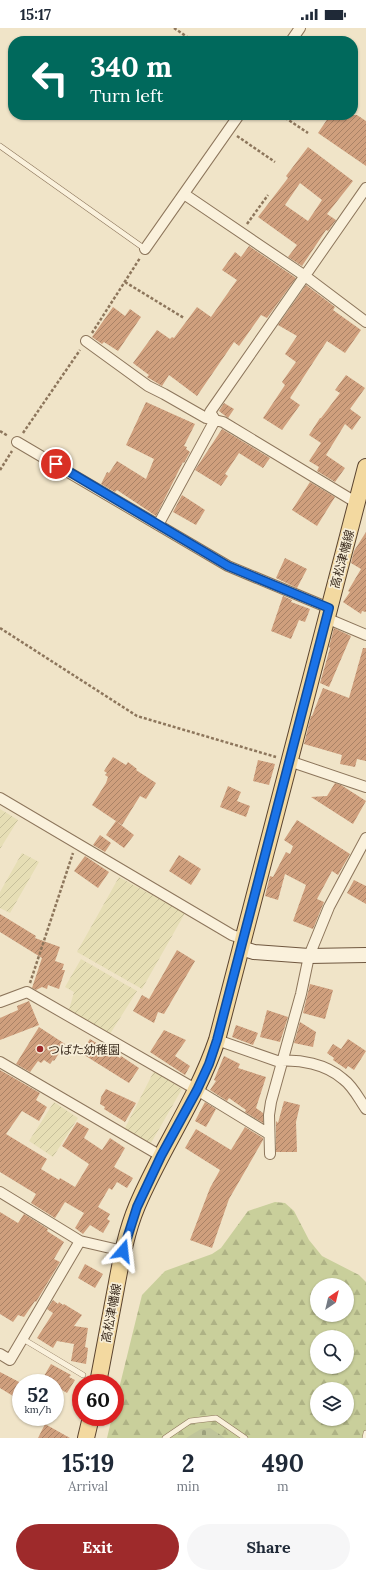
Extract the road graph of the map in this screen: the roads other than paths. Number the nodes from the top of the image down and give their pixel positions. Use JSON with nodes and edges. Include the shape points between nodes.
{"nodes":[{"id":1,"x":235,"y":120,"type":"edge"},
{"id":2,"x":0,"y":146,"type":"edge"},
{"id":3,"x":366,"y":188,"type":"edge"},
{"id":4,"x":184,"y":194,"type":"junction"},
{"id":5,"x":145,"y":249,"type":"joint"},
{"id":6,"x":305,"y":276,"type":"junction"},
{"id":7,"x":366,"y":322,"type":"edge"},
{"id":8,"x":86,"y":341,"type":"road end"},
{"id":9,"x":216,"y":420,"type":"junction"},
{"id":10,"x":17,"y":442,"type":"road end"},
{"id":11,"x":366,"y":467,"type":"edge"},
{"id":12,"x":357,"y":503,"type":"junction"},
{"id":13,"x":158,"y":525,"type":"junction"},
{"id":14,"x":328,"y":613,"type":"junction"},
{"id":15,"x":366,"y":635,"type":"edge"},
{"id":16,"x":290,"y":762,"type":"junction"},
{"id":17,"x":366,"y":787,"type":"edge"},
{"id":18,"x":0,"y":798,"type":"edge"},
{"id":19,"x":366,"y":838,"type":"edge"},
{"id":20,"x":242,"y":944,"type":"junction"},
{"id":21,"x":366,"y":955,"type":"edge"},
{"id":22,"x":309,"y":956,"type":"junction"},
{"id":23,"x":0,"y":1002,"type":"edge"},
{"id":24,"x":217,"y":1040,"type":"junction"},
{"id":25,"x":282,"y":1061,"type":"junction"},
{"id":26,"x":0,"y":1062,"type":"edge"},
{"id":27,"x":197,"y":1090,"type":"junction"},
{"id":28,"x":366,"y":1109,"type":"edge"},
{"id":29,"x":269,"y":1134,"type":"junction"},
{"id":30,"x":270,"y":1154,"type":"dead end"},
{"id":31,"x":161,"y":1156,"type":"junction"},
{"id":32,"x":0,"y":1192,"type":"edge"},
{"id":33,"x":80,"y":1241,"type":"junction"},
{"id":34,"x":123,"y":1251,"type":"junction"},
{"id":35,"x":23,"y":1339,"type":"junction"},
{"id":36,"x":0,"y":1354,"type":"edge"},
{"id":37,"x":81,"y":1374,"type":"edge"},
{"id":38,"x":100,"y":1374,"type":"edge"},
{"id":39,"x":89,"y":1426,"type":"edge"},
{"id":40,"x":366,"y":1433,"type":"edge"},
{"id":41,"x":86,"y":1438,"type":"edge"},
{"id":42,"x":165,"y":1438,"type":"edge"},
{"id":43,"x":245,"y":1438,"type":"edge"},
{"id":44,"x":365,"y":1438,"type":"edge"}],
"edges":[{"from":1,"to":4,"type":"street"},
{"from":2,"to":5,"type":"lane"},
{"from":3,"to":6,"type":"street"},
{"from":4,"to":5,"type":"street"},
{"from":4,"to":6,"type":"street"},
{"from":6,"to":7,"type":"street"},
{"from":6,"to":9,"type":"street","via":[[210,412]]},
{"from":8,"to":9,"type":"street","via":[[148,386],[206,418]]},
{"from":9,"to":12,"type":"street"},
{"from":9,"to":13,"type":"street"},
{"from":10,"to":13,"type":"street"},
{"from":11,"to":12,"type":"main road","name":"高松津幡線"},
{"from":12,"to":14,"type":"main road","name":"高松津幡線"},
{"from":13,"to":14,"type":"street","via":[[228,566]]},
{"from":14,"to":15,"type":"street"},
{"from":14,"to":16,"type":"main road","name":"高松津幡線"},
{"from":16,"to":17,"type":"street"},
{"from":16,"to":20,"type":"main road","name":"高松津幡線"},
{"from":18,"to":20,"type":"street","via":[[232,935]]},
{"from":19,"to":22,"type":"street","via":[[329,907]]},
{"from":20,"to":22,"type":"street","via":[[254,952]]},
{"from":20,"to":24,"type":"main road","name":"高松津幡線"},
{"from":21,"to":22,"type":"street"},
{"from":22,"to":25,"type":"street"},
{"from":23,"to":27,"type":"street","via":[[27,992]]},
{"from":24,"to":25,"type":"street"},
{"from":24,"to":27,"type":"main road","name":"高松津幡線"},
{"from":25,"to":28,"type":"street","via":[[312,1064],[329,1069],[344,1079]]},
{"from":25,"to":29,"type":"street","via":[[271,1102]]},
{"from":26,"to":31,"type":"street"},
{"from":27,"to":29,"type":"street"},
{"from":27,"to":31,"type":"main road","name":"高松津幡線"},
{"from":29,"to":30,"type":"street"},
{"from":31,"to":34,"type":"main road","name":"高松津幡線","via":[[137,1207]]},
{"from":32,"to":33,"type":"street"},
{"from":33,"to":34,"type":"street"},
{"from":33,"to":35,"type":"street"},
{"from":34,"to":38,"type":"main road","name":"高松津幡線"},
{"from":35,"to":36,"type":"street","via":[[10,1360]]},
{"from":35,"to":37,"type":"lane"},
{"from":39,"to":41,"type":"main road"},
{"from":40,"to":44,"type":"lane"},
{"from":42,"to":43,"type":"lane","via":[[190,1421],[216,1418]]}]}
